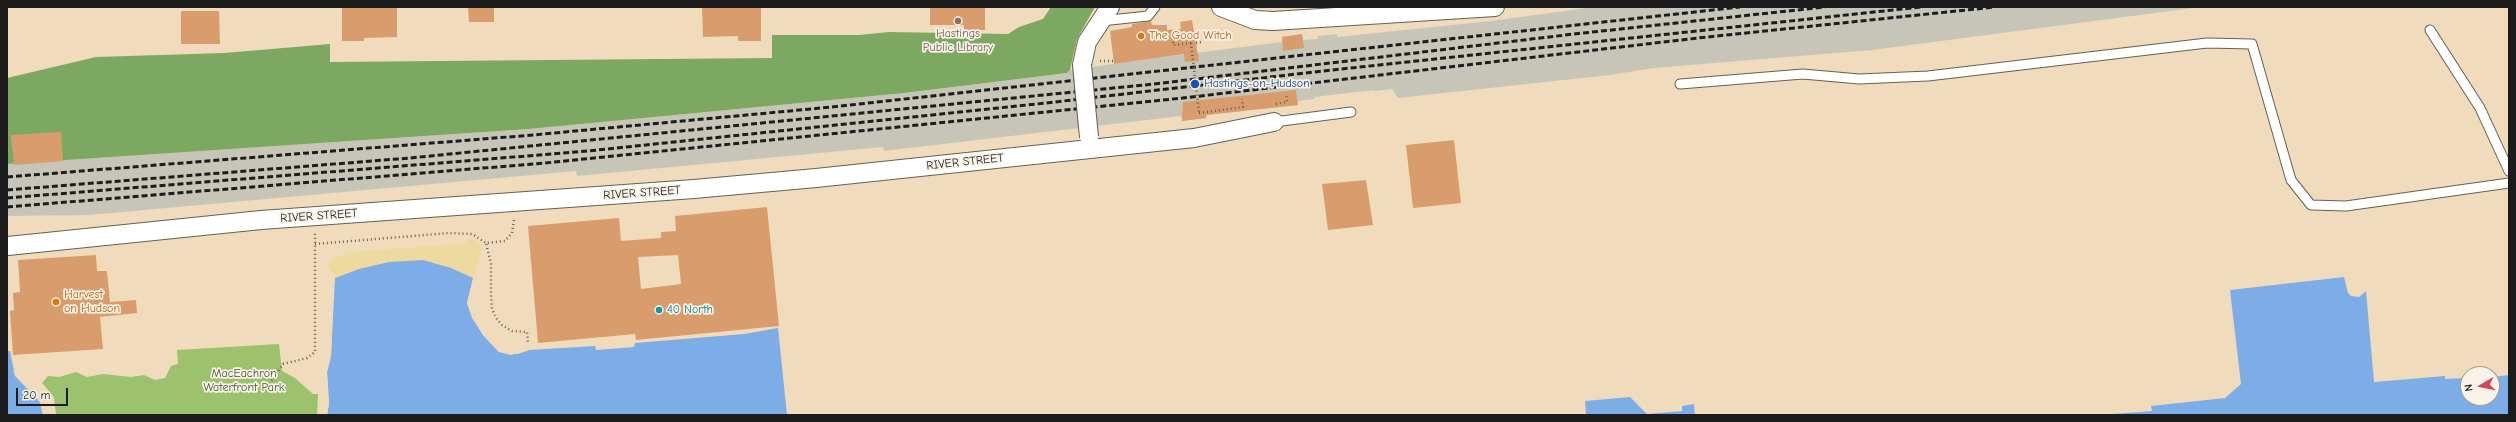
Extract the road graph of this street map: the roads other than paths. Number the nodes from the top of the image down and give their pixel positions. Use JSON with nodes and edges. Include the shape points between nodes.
{"nodes":[{"id":1,"x":1155,"y":7,"type":"edge"},
{"id":2,"x":1222,"y":7,"type":"edge"},
{"id":3,"x":1494,"y":7,"type":"edge"},
{"id":4,"x":1362,"y":11,"type":"edge"},
{"id":5,"x":1105,"y":14,"type":"edge"},
{"id":6,"x":2430,"y":30,"type":"dead end"},
{"id":7,"x":1680,"y":84,"type":"dead end"},
{"id":8,"x":1351,"y":112,"type":"dead end"},
{"id":9,"x":1274,"y":122,"type":"joint"},
{"id":10,"x":1090,"y":143,"type":"junction"},
{"id":11,"x":2509,"y":171,"type":"edge"},
{"id":12,"x":2509,"y":183,"type":"edge"},
{"id":13,"x":8,"y":246,"type":"edge"}],
"edges":[{"from":1,"to":5,"type":"lane","via":[[1148,16]]},
{"from":2,"to":4,"type":"street","via":[[1255,20]]},
{"from":3,"to":4,"type":"street"},
{"from":5,"to":10,"type":"street","bridge":true,"via":[[1087,42]]},
{"from":6,"to":11,"type":"lane","via":[[2480,108]]},
{"from":7,"to":12,"type":"lane","via":[[1802,74],[1859,78],[1928,76],[2207,43],[2252,44],[2291,180],[2311,205],[2346,206]]},
{"from":8,"to":9,"type":"lane"},
{"from":9,"to":10,"type":"street","name":"RIVER STREET","via":[[1194,138]]},
{"from":10,"to":13,"type":"street","name":"RIVER STREET","via":[[694,189],[314,216]]}]}
